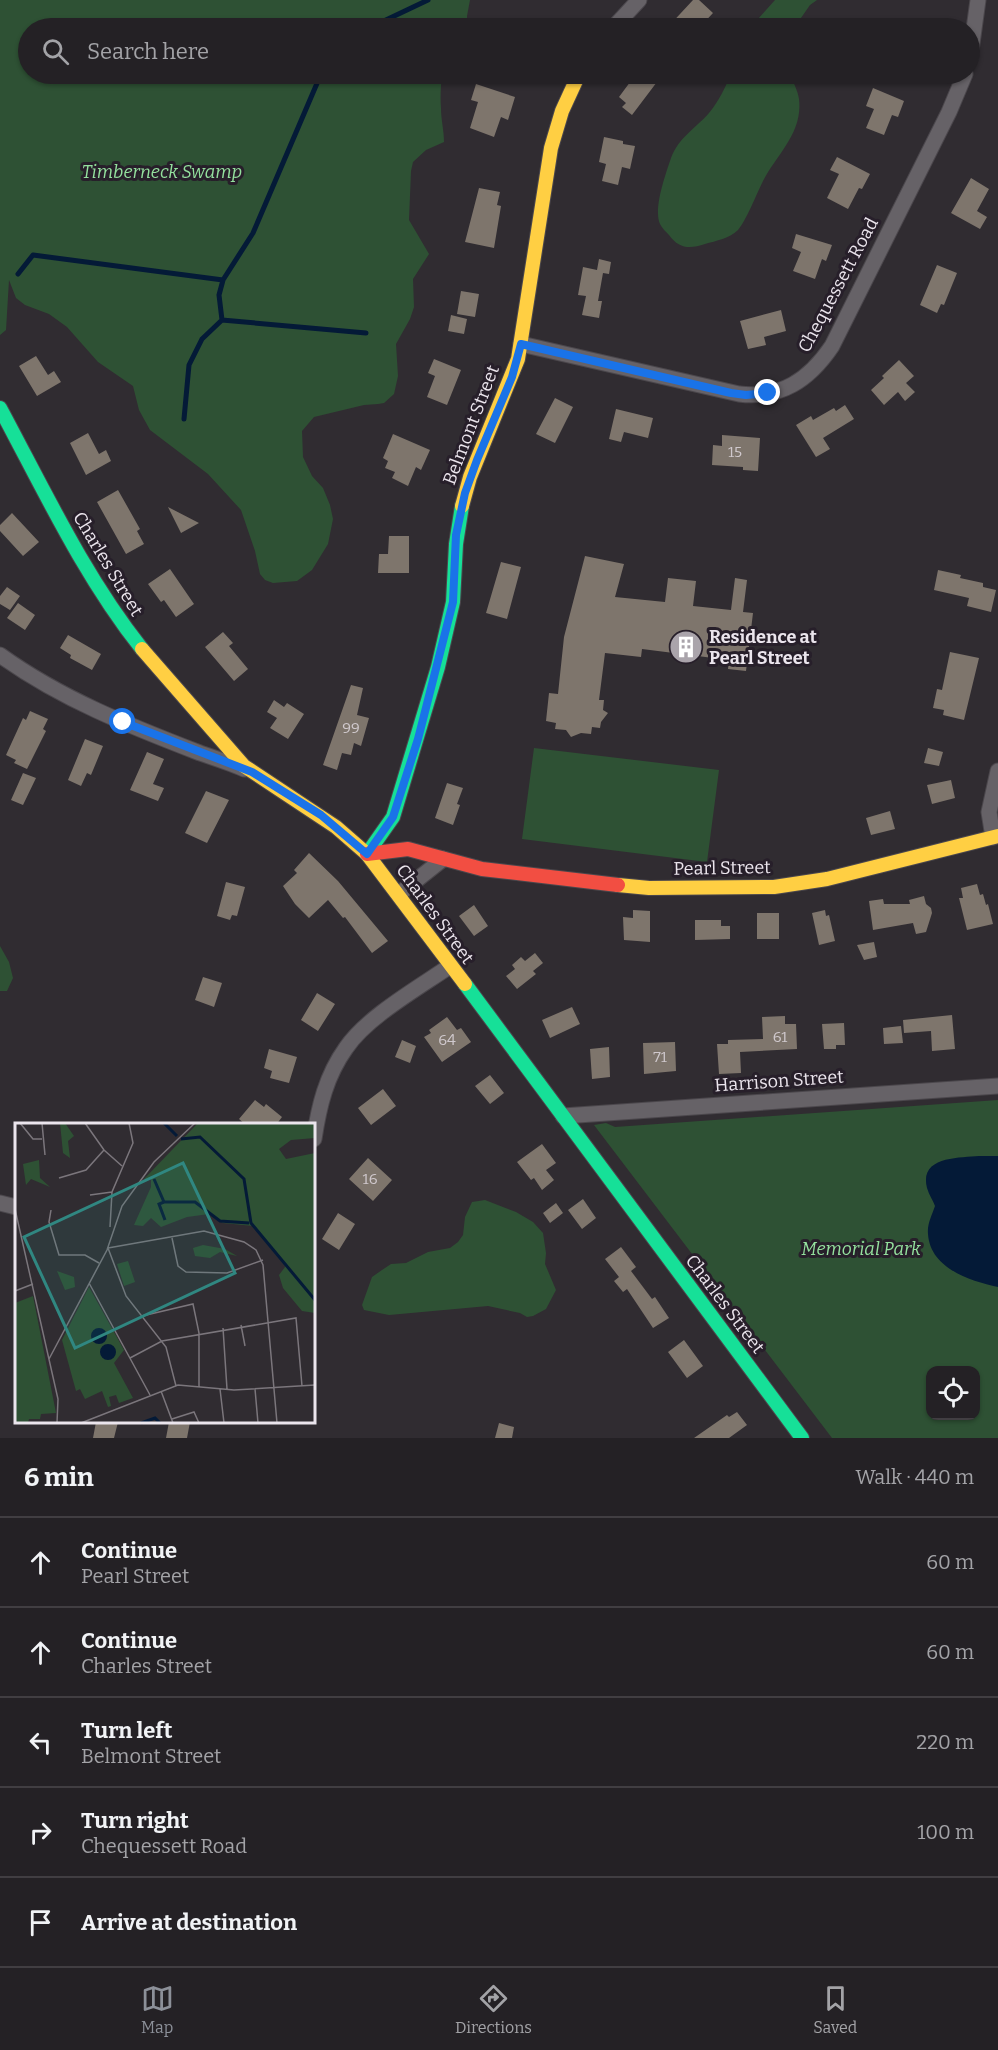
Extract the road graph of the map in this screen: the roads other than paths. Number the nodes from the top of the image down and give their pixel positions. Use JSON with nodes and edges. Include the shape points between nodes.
{"nodes":[{"id":1,"x":639,"y":0,"type":"edge"},
{"id":2,"x":978,"y":0,"type":"edge"},
{"id":3,"x":622,"y":18,"type":"edge"},
{"id":4,"x":975,"y":18,"type":"edge"},
{"id":5,"x":574,"y":84,"type":"edge"},
{"id":6,"x":960,"y":84,"type":"edge"},
{"id":7,"x":521,"y":344,"type":"junction"},
{"id":8,"x":0,"y":408,"type":"edge"},
{"id":9,"x":0,"y":655,"type":"edge"},
{"id":10,"x":998,"y":771,"type":"edge"},
{"id":11,"x":252,"y":772,"type":"junction"},
{"id":12,"x":996,"y":836,"type":"edge"},
{"id":13,"x":367,"y":854,"type":"junction"},
{"id":14,"x":443,"y":859,"type":"junction"},
{"id":15,"x":399,"y":894,"type":"junction"},
{"id":16,"x":450,"y":966,"type":"junction"},
{"id":17,"x":998,"y":1086,"type":"edge"},
{"id":18,"x":563,"y":1116,"type":"junction"},
{"id":19,"x":315,"y":1134,"type":"edge"},
{"id":20,"x":0,"y":1203,"type":"edge"},
{"id":21,"x":15,"y":1207,"type":"edge"},
{"id":22,"x":802,"y":1438,"type":"edge"}],
"edges":[{"from":1,"to":3,"type":"street"},
{"from":2,"to":4,"type":"street"},
{"from":5,"to":7,"type":"street","name":"Belmont Street","via":[[551,148]]},
{"from":6,"to":7,"type":"street","name":"Chequessett Road","via":[[950,112],[832,346],[820,364],[796,383],[768,393],[739,394]]},
{"from":7,"to":13,"type":"street","name":"Belmont Street","via":[[512,377],[465,493],[456,535],[452,609],[418,739],[393,817]]},
{"from":8,"to":11,"type":"street","name":"Charles Street","via":[[109,605],[154,665]]},
{"from":9,"to":11,"type":"street","via":[[70,698]]},
{"from":10,"to":12,"type":"street","via":[[989,812]]},
{"from":11,"to":13,"type":"street","name":"Charles Street","via":[[321,815]]},
{"from":12,"to":14,"type":"street","name":"Pearl Street","via":[[827,879],[774,887],[638,887],[518,874]]},
{"from":13,"to":14,"type":"street","name":"Pearl Street","via":[[408,849]]},
{"from":13,"to":15,"type":"street","name":"Charles Street"},
{"from":14,"to":15,"type":"street"},
{"from":15,"to":16,"type":"street","name":"Charles Street"},
{"from":16,"to":18,"type":"street","name":"Charles Street"},
{"from":16,"to":19,"type":"street","via":[[372,1022],[347,1046],[325,1087]]},
{"from":17,"to":18,"type":"street","name":"Harrison Street"},
{"from":18,"to":22,"type":"street","name":"Charles Street"},
{"from":20,"to":21,"type":"street"}]}
